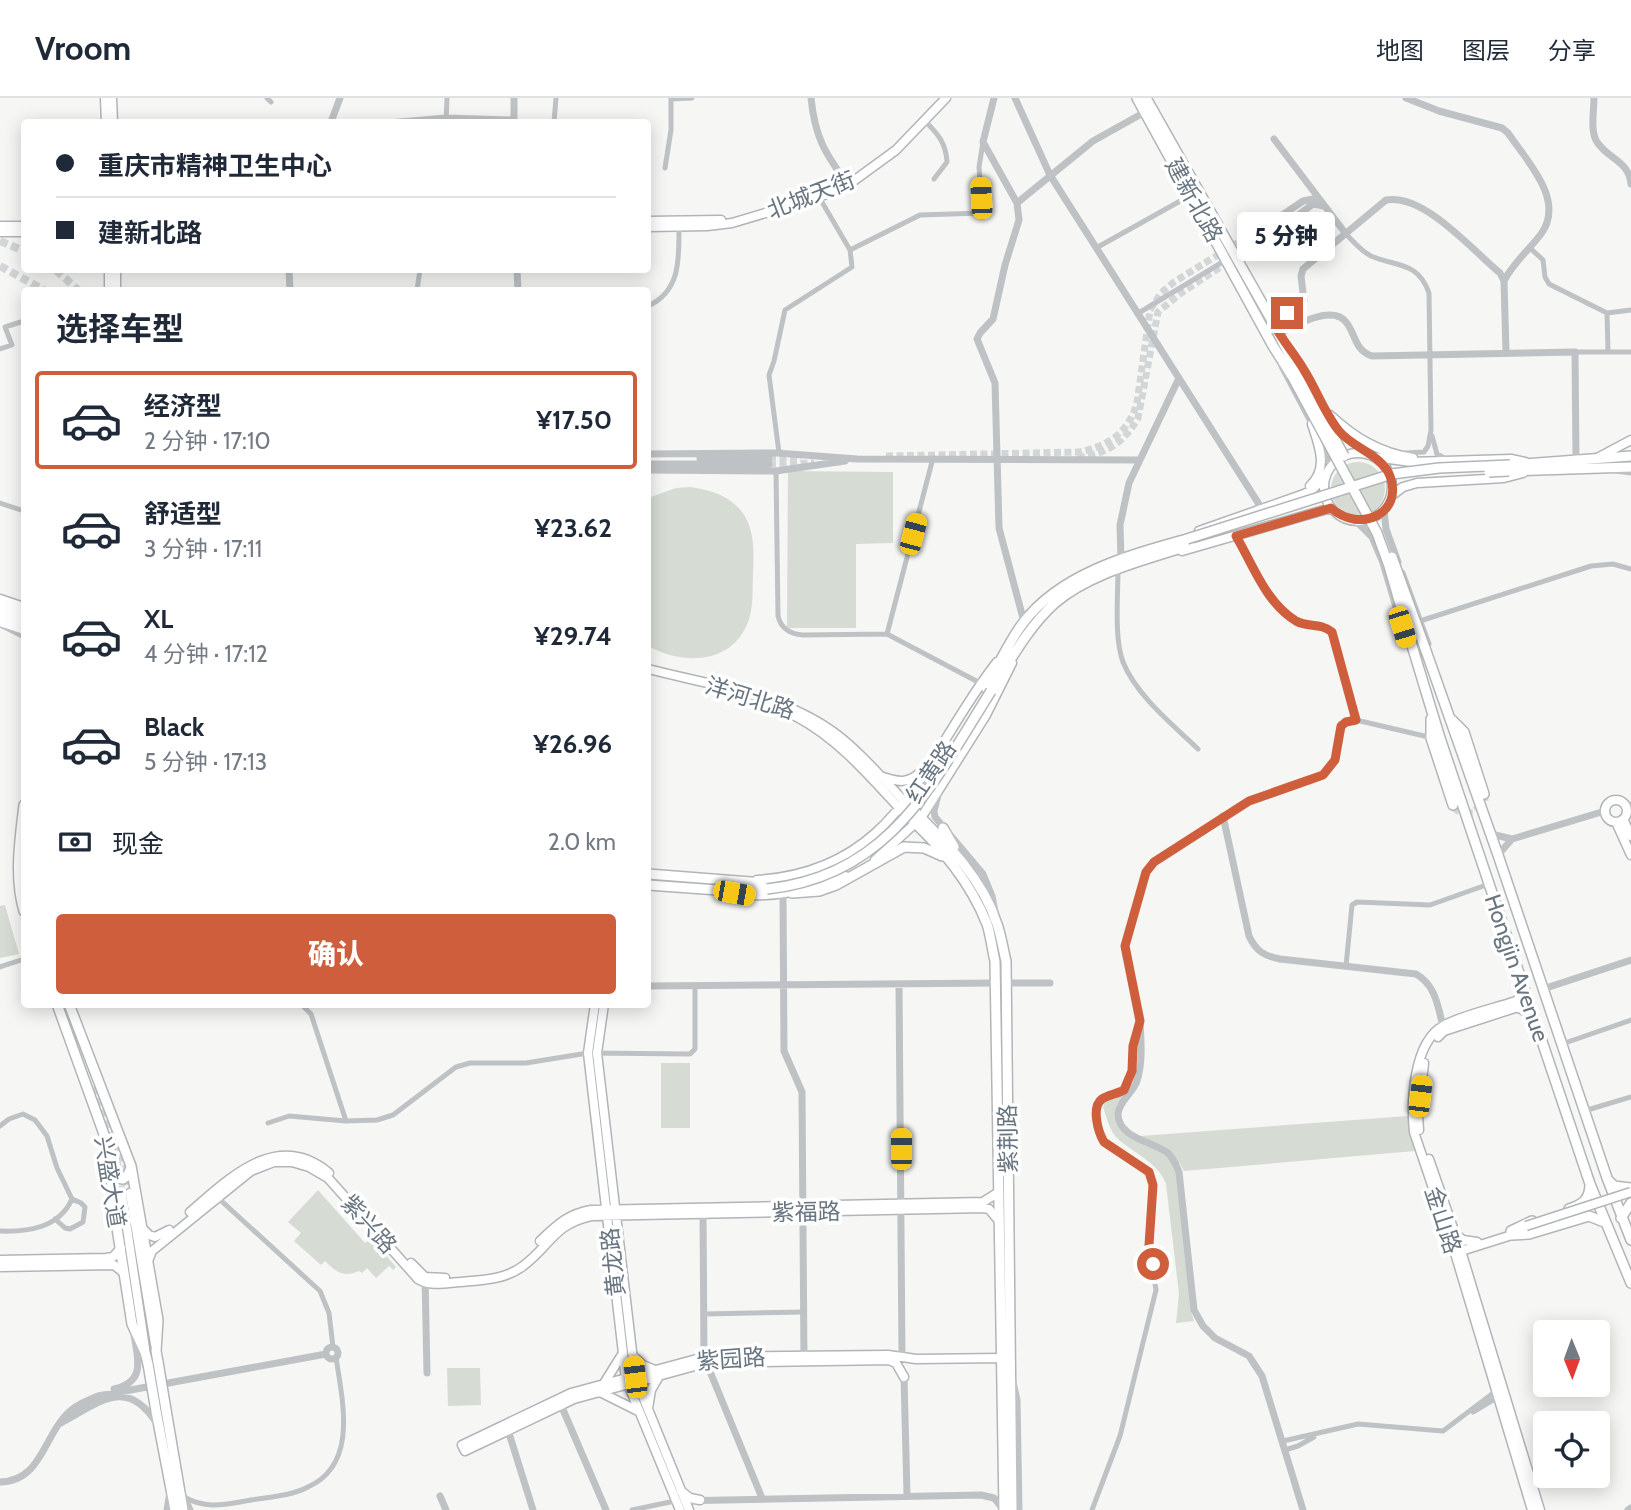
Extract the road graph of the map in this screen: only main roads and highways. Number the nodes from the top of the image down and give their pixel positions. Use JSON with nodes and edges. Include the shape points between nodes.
{"nodes":[{"id":1,"x":105,"y":98,"type":"edge"},
{"id":2,"x":112,"y":98,"type":"edge"},
{"id":3,"x":946,"y":98,"type":"edge"},
{"id":4,"x":1137,"y":98,"type":"edge"},
{"id":5,"x":1146,"y":98,"type":"edge"},
{"id":6,"x":106,"y":119,"type":"edge"},
{"id":7,"x":113,"y":119,"type":"edge"},
{"id":8,"x":752,"y":218,"type":"junction"},
{"id":9,"x":651,"y":221,"type":"edge"},
{"id":10,"x":0,"y":226,"type":"edge"},
{"id":11,"x":21,"y":226,"type":"edge"},
{"id":12,"x":651,"y":227,"type":"edge"},
{"id":13,"x":0,"y":232,"type":"edge"},
{"id":14,"x":21,"y":232,"type":"edge"},
{"id":15,"x":1296,"y":376,"type":"junction"},
{"id":16,"x":1330,"y":415,"type":"road end"},
{"id":17,"x":1312,"y":424,"type":"road end"},
{"id":18,"x":1631,"y":440,"type":"edge"},
{"id":19,"x":1631,"y":456,"type":"edge"},
{"id":20,"x":1373,"y":457,"type":"junction"},
{"id":21,"x":1433,"y":460,"type":"junction"},
{"id":22,"x":1595,"y":464,"type":"junction"},
{"id":23,"x":1534,"y":467,"type":"junction"},
{"id":24,"x":1631,"y":467,"type":"edge"},
{"id":25,"x":1326,"y":476,"type":"junction"},
{"id":26,"x":1391,"y":496,"type":"junction"},
{"id":27,"x":1281,"y":502,"type":"junction"},
{"id":28,"x":1331,"y":508,"type":"junction"},
{"id":29,"x":1154,"y":553,"type":"junction"},
{"id":30,"x":1120,"y":565,"type":"junction"},
{"id":31,"x":0,"y":599,"type":"edge"},
{"id":32,"x":21,"y":606,"type":"edge"},
{"id":33,"x":0,"y":607,"type":"edge"},
{"id":34,"x":21,"y":614,"type":"edge"},
{"id":35,"x":0,"y":615,"type":"edge"},
{"id":36,"x":0,"y":623,"type":"edge"},
{"id":37,"x":21,"y":627,"type":"edge"},
{"id":38,"x":21,"y":628,"type":"edge"},
{"id":39,"x":1013,"y":649,"type":"junction"},
{"id":40,"x":651,"y":669,"type":"edge"},
{"id":41,"x":651,"y":675,"type":"edge"},
{"id":42,"x":986,"y":687,"type":"junction"},
{"id":43,"x":1450,"y":718,"type":"junction"},
{"id":44,"x":947,"y":737,"type":"junction"},
{"id":45,"x":1435,"y":738,"type":"junction"},
{"id":46,"x":879,"y":775,"type":"junction"},
{"id":47,"x":1484,"y":794,"type":"dead end"},
{"id":48,"x":903,"y":805,"type":"junction"},
{"id":49,"x":1453,"y":805,"type":"dead end"},
{"id":50,"x":1628,"y":805,"type":"edge"},
{"id":51,"x":1619,"y":820,"type":"junction"},
{"id":52,"x":919,"y":821,"type":"junction"},
{"id":53,"x":943,"y":828,"type":"road end"},
{"id":54,"x":1631,"y":836,"type":"edge"},
{"id":55,"x":21,"y":837,"type":"edge"},
{"id":56,"x":1631,"y":855,"type":"edge"},
{"id":57,"x":958,"y":863,"type":"junction"},
{"id":58,"x":651,"y":875,"type":"edge"},
{"id":59,"x":651,"y":885,"type":"edge"},
{"id":60,"x":718,"y":886,"type":"junction"},
{"id":61,"x":788,"y":894,"type":"junction"},
{"id":62,"x":21,"y":900,"type":"edge"},
{"id":63,"x":1002,"y":983,"type":"junction"},
{"id":64,"x":1524,"y":985,"type":"junction"},
{"id":65,"x":1517,"y":1004,"type":"junction"},
{"id":66,"x":58,"y":1008,"type":"edge"},
{"id":67,"x":71,"y":1008,"type":"edge"},
{"id":68,"x":595,"y":1008,"type":"edge"},
{"id":69,"x":603,"y":1008,"type":"edge"},
{"id":70,"x":1534,"y":1017,"type":"junction"},
{"id":71,"x":1444,"y":1028,"type":"junction"},
{"id":72,"x":593,"y":1053,"type":"junction"},
{"id":73,"x":111,"y":1161,"type":"junction"},
{"id":74,"x":131,"y":1166,"type":"junction"},
{"id":75,"x":1607,"y":1178,"type":"junction"},
{"id":76,"x":1590,"y":1184,"type":"junction"},
{"id":77,"x":999,"y":1192,"type":"junction"},
{"id":78,"x":125,"y":1193,"type":"junction"},
{"id":79,"x":1631,"y":1193,"type":"edge"},
{"id":80,"x":215,"y":1195,"type":"junction"},
{"id":81,"x":1631,"y":1203,"type":"edge"},
{"id":82,"x":901,"y":1207,"type":"junction"},
{"id":83,"x":703,"y":1211,"type":"junction"},
{"id":84,"x":607,"y":1213,"type":"junction"},
{"id":85,"x":617,"y":1213,"type":"junction"},
{"id":86,"x":628,"y":1215,"type":"junction"},
{"id":87,"x":1621,"y":1218,"type":"junction"},
{"id":88,"x":999,"y":1220,"type":"junction"},
{"id":89,"x":1604,"y":1222,"type":"junction"},
{"id":90,"x":141,"y":1227,"type":"junction"},
{"id":91,"x":618,"y":1227,"type":"junction"},
{"id":92,"x":1511,"y":1233,"type":"junction"},
{"id":93,"x":1455,"y":1234,"type":"junction"},
{"id":94,"x":1631,"y":1240,"type":"edge"},
{"id":95,"x":1476,"y":1242,"type":"junction"},
{"id":96,"x":121,"y":1248,"type":"junction"},
{"id":97,"x":1457,"y":1251,"type":"junction"},
{"id":98,"x":0,"y":1259,"type":"edge"},
{"id":99,"x":147,"y":1263,"type":"junction"},
{"id":100,"x":0,"y":1267,"type":"edge"},
{"id":101,"x":124,"y":1273,"type":"junction"},
{"id":102,"x":1631,"y":1283,"type":"edge"},
{"id":103,"x":156,"y":1350,"type":"junction"},
{"id":104,"x":145,"y":1352,"type":"junction"},
{"id":105,"x":627,"y":1354,"type":"junction"},
{"id":106,"x":1002,"y":1358,"type":"junction"},
{"id":107,"x":804,"y":1359,"type":"junction"},
{"id":108,"x":916,"y":1359,"type":"junction"},
{"id":109,"x":153,"y":1363,"type":"junction"},
{"id":110,"x":1010,"y":1367,"type":"junction"},
{"id":111,"x":657,"y":1374,"type":"junction"},
{"id":112,"x":631,"y":1382,"type":"junction"},
{"id":113,"x":602,"y":1389,"type":"junction"},
{"id":114,"x":161,"y":1410,"type":"junction"},
{"id":115,"x":638,"y":1410,"type":"junction"},
{"id":116,"x":648,"y":1411,"type":"junction"},
{"id":117,"x":175,"y":1487,"type":"junction"},
{"id":118,"x":680,"y":1491,"type":"junction"},
{"id":119,"x":699,"y":1500,"type":"road end"},
{"id":120,"x":680,"y":1501,"type":"junction"},
{"id":121,"x":175,"y":1510,"type":"edge"},
{"id":122,"x":183,"y":1510,"type":"edge"},
{"id":123,"x":680,"y":1510,"type":"edge"},
{"id":124,"x":689,"y":1510,"type":"edge"},
{"id":125,"x":1003,"y":1510,"type":"edge"},
{"id":126,"x":1012,"y":1510,"type":"edge"},
{"id":127,"x":1532,"y":1510,"type":"edge"},
{"id":128,"x":1540,"y":1510,"type":"edge"}],
"edges":[{"from":1,"to":6,"type":"main road"},
{"from":2,"to":7,"type":"main road"},
{"from":3,"to":8,"type":"main road","name":"北城天街","via":[[896,150],[848,185]]},
{"from":4,"to":15,"type":"main road","name":"建新北路","via":[[1273,346]]},
{"from":5,"to":15,"type":"main road","name":"建新北路","via":[[1272,321]]},
{"from":8,"to":9,"type":"main road"},
{"from":8,"to":12,"type":"main road","name":"北城天街","via":[[720,225]]},
{"from":10,"to":11,"type":"main road"},
{"from":13,"to":14,"type":"main road"},
{"from":15,"to":43,"type":"main road","name":"Hongjin Avenue","bridge":true,"via":[[1386,541]]},
{"from":15,"to":45,"type":"main road","name":"Hongjin Avenue","bridge":true,"via":[[1377,533],[1423,678]]},
{"from":16,"to":21,"type":"main road","via":[[1350,434],[1384,450]]},
{"from":17,"to":27,"type":"main road","via":[[1321,452],[1320,470],[1311,485]]},
{"from":18,"to":22,"type":"main road"},
{"from":19,"to":22,"type":"main road"},
{"from":20,"to":21,"type":"main road"},
{"from":20,"to":25,"type":"main road","via":[[1352,454],[1341,458]]},
{"from":20,"to":26,"type":"main road","via":[[1386,467]]},
{"from":21,"to":23,"type":"main road","via":[[1511,459]]},
{"from":22,"to":23,"type":"main road"},
{"from":22,"to":23,"type":"main road","via":[[1576,461]]},
{"from":22,"to":24,"type":"main road"},
{"from":23,"to":26,"type":"main road","via":[[1504,478],[1417,483]]},
{"from":23,"to":29,"type":"main road","name":"红黄路","bridge":true,"via":[[1394,479]]},
{"from":25,"to":27,"type":"main road","via":[[1312,490]]},
{"from":25,"to":28,"type":"main road"},
{"from":26,"to":28,"type":"main road","via":[[1376,517],[1356,521]]},
{"from":27,"to":29,"type":"main road"},
{"from":28,"to":29,"type":"main road","via":[[1236,536]]},
{"from":29,"to":30,"type":"main road","name":"红黄路"},
{"from":30,"to":39,"type":"main road","name":"红黄路","via":[[1056,602]]},
{"from":30,"to":39,"type":"main road","name":"红黄路","via":[[1071,582],[1053,594],[1024,622]]},
{"from":31,"to":32,"type":"main road"},
{"from":33,"to":34,"type":"main road"},
{"from":35,"to":37,"type":"main road"},
{"from":36,"to":38,"type":"main road"},
{"from":39,"to":42,"type":"main road","name":"红黄路"},
{"from":39,"to":52,"type":"main road","via":[[986,715]]},
{"from":40,"to":46,"type":"main road","name":"洋河北路","via":[[788,707],[836,734]]},
{"from":41,"to":48,"type":"main road","name":"洋河北路","via":[[771,705],[800,718]]},
{"from":42,"to":44,"type":"main road"},
{"from":42,"to":60,"type":"main road","name":"红黄路","bridge":true,"via":[[901,816],[847,860],[766,886]]},
{"from":43,"to":47,"type":"main road","via":[[1464,732]]},
{"from":43,"to":75,"type":"main road","name":"Hongjin Avenue"},
{"from":44,"to":46,"type":"main road","via":[[913,779],[899,782]]},
{"from":44,"to":48,"type":"main road"},
{"from":45,"to":49,"type":"main road"},
{"from":45,"to":64,"type":"main road","name":"Hongjin Avenue"},
{"from":46,"to":48,"type":"main road","name":"洋河北路"},
{"from":48,"to":52,"type":"main road","name":"紫荆路"},
{"from":48,"to":60,"type":"main road","via":[[862,844],[825,865]]},
{"from":50,"to":51,"type":"main road"},
{"from":50,"to":51,"type":"main road","via":[[1614,800],[1608,804],[1607,817]]},
{"from":51,"to":54,"type":"main road"},
{"from":51,"to":56,"type":"main road"},
{"from":52,"to":57,"type":"main road","name":"紫荆路"},
{"from":52,"to":61,"type":"main road","via":[[853,874]]},
{"from":53,"to":57,"type":"main road"},
{"from":55,"to":62,"type":"main road"},
{"from":57,"to":61,"type":"main road","via":[[932,850],[904,847],[836,885]]},
{"from":57,"to":63,"type":"main road","name":"紫荆路","via":[[988,926]]},
{"from":57,"to":63,"type":"main road","name":"紫荆路","via":[[974,878],[997,923],[1006,961]]},
{"from":58,"to":60,"type":"main road","name":"红黄路"},
{"from":59,"to":60,"type":"main road","name":"红黄路"},
{"from":60,"to":61,"type":"main road","via":[[750,896]]},
{"from":63,"to":77,"type":"main road","name":"紫荆路"},
{"from":63,"to":110,"type":"main road","name":"紫荆路"},
{"from":64,"to":65,"type":"main road"},
{"from":64,"to":70,"type":"main road","name":"Hongjin Avenue"},
{"from":65,"to":70,"type":"main road"},
{"from":65,"to":71,"type":"main road"},
{"from":66,"to":73,"type":"main road","name":"兴盛大道"},
{"from":67,"to":74,"type":"main road","name":"兴盛大道"},
{"from":68,"to":72,"type":"main road","name":"黄龙路"},
{"from":69,"to":72,"type":"main road","name":"黄龙路"},
{"from":70,"to":76,"type":"main road","name":"Hongjin Avenue"},
{"from":71,"to":93,"type":"main road","name":"金山路","via":[[1425,1056],[1418,1116],[1419,1131]]},
{"from":71,"to":97,"type":"main road","name":"金山路","via":[[1427,1039],[1420,1055],[1412,1115]]},
{"from":72,"to":84,"type":"main road","name":"黄龙路"},
{"from":72,"to":85,"type":"main road","name":"黄龙路"},
{"from":73,"to":74,"type":"main road","via":[[120,1180]]},
{"from":73,"to":78,"type":"main road","name":"兴盛大道"},
{"from":74,"to":78,"type":"main road","name":"兴盛大道"},
{"from":75,"to":79,"type":"main road"},
{"from":75,"to":87,"type":"main road","name":"Hongjin Avenue"},
{"from":76,"to":89,"type":"main road","name":"Hongjin Avenue"},
{"from":76,"to":92,"type":"main road","via":[[1589,1195],[1577,1206],[1525,1223]]},
{"from":77,"to":82,"type":"main road","name":"紫福路","via":[[983,1202]]},
{"from":77,"to":88,"type":"main road","name":"紫荆路"},
{"from":78,"to":90,"type":"main road","name":"兴盛大道"},
{"from":78,"to":96,"type":"main road","name":"兴盛大道"},
{"from":78,"to":103,"type":"main road"},
{"from":78,"to":104,"type":"main road"},
{"from":79,"to":92,"type":"main road","bridge":true},
{"from":80,"to":84,"type":"main road","name":"紫兴路","via":[[266,1164],[282,1161],[309,1167],[328,1178],[411,1271],[435,1284],[509,1274],[564,1225]]},
{"from":80,"to":90,"type":"main road","name":"紫兴路","via":[[159,1237]]},
{"from":80,"to":99,"type":"main road","name":"紫兴路","via":[[152,1251]]},
{"from":81,"to":87,"type":"main road"},
{"from":82,"to":83,"type":"main road","name":"紫福路"},
{"from":82,"to":88,"type":"main road","name":"紫福路","via":[[989,1209]]},
{"from":83,"to":85,"type":"main road","name":"紫福路"},
{"from":83,"to":86,"type":"main road","name":"紫福路"},
{"from":84,"to":85,"type":"main road","name":"紫福路"},
{"from":84,"to":105,"type":"main road","name":"黄龙路"},
{"from":85,"to":86,"type":"main road","name":"紫福路"},
{"from":85,"to":91,"type":"main road","name":"黄龙路"},
{"from":86,"to":91,"type":"main road"},
{"from":87,"to":94,"type":"main road","name":"Hongjin Avenue"},
{"from":88,"to":106,"type":"main road","name":"紫荆路"},
{"from":89,"to":92,"type":"main road","via":[[1589,1216],[1529,1234]]},
{"from":89,"to":102,"type":"main road","name":"Hongjin Avenue"},
{"from":90,"to":99,"type":"main road","name":"兴盛大道"},
{"from":91,"to":105,"type":"main road","name":"黄龙路"},
{"from":92,"to":95,"type":"main road"},
{"from":92,"to":97,"type":"main road"},
{"from":93,"to":95,"type":"main road"},
{"from":93,"to":97,"type":"main road","name":"金山路"},
{"from":95,"to":97,"type":"main road"},
{"from":96,"to":98,"type":"main road","via":[[106,1258]]},
{"from":96,"to":101,"type":"main road","name":"兴盛大道"},
{"from":97,"to":127,"type":"main road","name":"金山路"},
{"from":97,"to":128,"type":"main road","name":"金山路"},
{"from":99,"to":103,"type":"main road","name":"兴盛大道","via":[[158,1320]]},
{"from":100,"to":101,"type":"main road","via":[[114,1265]]},
{"from":101,"to":104,"type":"main road","name":"兴盛大道","via":[[132,1324]]},
{"from":103,"to":109,"type":"main road","name":"兴盛大道"},
{"from":104,"to":109,"type":"main road","name":"兴盛大道"},
{"from":105,"to":111,"type":"main road"},
{"from":105,"to":112,"type":"main road","name":"黄龙路"},
{"from":105,"to":113,"type":"main road"},
{"from":106,"to":108,"type":"main road","name":"紫园路"},
{"from":106,"to":110,"type":"main road"},
{"from":106,"to":125,"type":"main road","name":"紫荆路"},
{"from":107,"to":108,"type":"main road","name":"紫园路","via":[[888,1355]]},
{"from":107,"to":108,"type":"main road","name":"紫园路","via":[[889,1360],[904,1377]]},
{"from":107,"to":111,"type":"main road","name":"紫园路","via":[[705,1360]]},
{"from":109,"to":114,"type":"main road","bridge":true},
{"from":110,"to":126,"type":"main road","name":"紫荆路"},
{"from":111,"to":112,"type":"main road","name":"紫园路"},
{"from":111,"to":116,"type":"main road"},
{"from":112,"to":113,"type":"main road","name":"紫园路"},
{"from":112,"to":115,"type":"main road","name":"黄龙路"},
{"from":112,"to":116,"type":"main road","name":"黄龙路"},
{"from":113,"to":113,"type":"main road","name":"紫园路","via":[[574,1399],[463,1448],[571,1393]]},
{"from":113,"to":115,"type":"main road"},
{"from":114,"to":117,"type":"main road"},
{"from":114,"to":117,"type":"main road","via":[[159,1428]]},
{"from":115,"to":120,"type":"main road","name":"黄龙路"},
{"from":116,"to":118,"type":"main road","name":"黄龙路"},
{"from":117,"to":121,"type":"main road"},
{"from":117,"to":122,"type":"main road"},
{"from":118,"to":119,"type":"main road"},
{"from":118,"to":120,"type":"main road","name":"黄龙路"},
{"from":120,"to":123,"type":"main road","name":"黄龙路"},
{"from":120,"to":124,"type":"main road","name":"黄龙路"}]}
